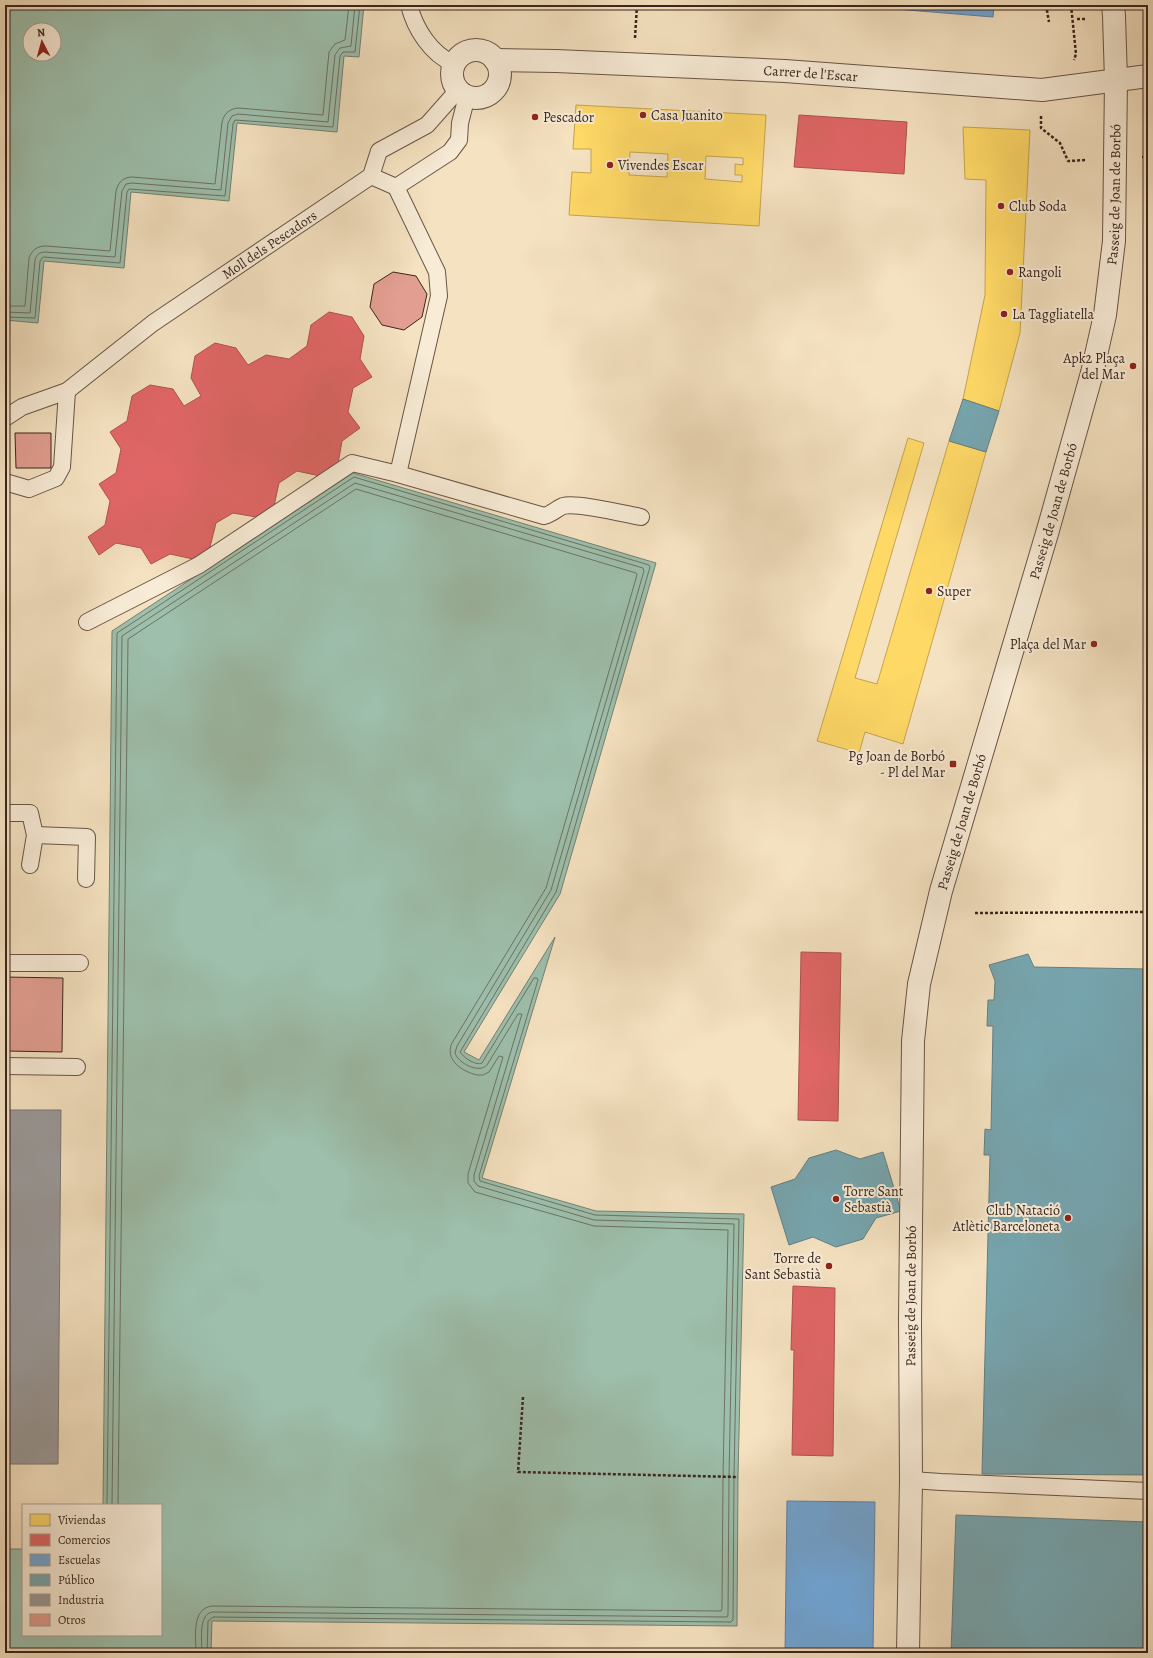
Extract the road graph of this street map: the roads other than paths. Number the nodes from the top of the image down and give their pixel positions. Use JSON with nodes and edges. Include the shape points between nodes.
{"nodes":[{"id":1,"x":409,"y":5,"type":"edge"},
{"id":2,"x":1113,"y":5,"type":"edge"},
{"id":3,"x":495,"y":60,"type":"junction"},
{"id":4,"x":454,"y":64,"type":"junction"},
{"id":5,"x":1148,"y":76,"type":"edge"},
{"id":6,"x":1121,"y":80,"type":"junction"},
{"id":7,"x":462,"y":93,"type":"junction"},
{"id":8,"x":371,"y":176,"type":"junction"},
{"id":9,"x":396,"y":188,"type":"junction"},
{"id":10,"x":67,"y":391,"type":"junction"},
{"id":11,"x":5,"y":418,"type":"edge"},
{"id":12,"x":398,"y":474,"type":"junction"},
{"id":13,"x":5,"y":482,"type":"edge"},
{"id":14,"x":641,"y":517,"type":"dead end"},
{"id":15,"x":87,"y":622,"type":"dead end"},
{"id":16,"x":5,"y":813,"type":"edge"},
{"id":17,"x":35,"y":836,"type":"junction"},
{"id":18,"x":30,"y":865,"type":"dead end"},
{"id":19,"x":86,"y":878,"type":"dead end"},
{"id":20,"x":5,"y":963,"type":"edge"},
{"id":21,"x":80,"y":963,"type":"dead end"},
{"id":22,"x":5,"y":1066,"type":"edge"},
{"id":23,"x":78,"y":1067,"type":"dead end"},
{"id":24,"x":911,"y":1480,"type":"junction"},
{"id":25,"x":1148,"y":1491,"type":"edge"},
{"id":26,"x":908,"y":1653,"type":"edge"}],
"edges":[{"from":1,"to":4,"type":"lane","via":[[412,19],[425,40]]},
{"from":2,"to":6,"type":"street","name":"Passeig de Joan de Borbó"},
{"from":3,"to":4,"type":"street","via":[[482,51],[471,51],[461,56]]},
{"from":3,"to":6,"type":"street","name":"Carrer de l'Escar","via":[[785,71],[1042,90]]},
{"from":3,"to":7,"type":"street","via":[[499,76],[492,91],[478,98]]},
{"from":4,"to":7,"type":"street","via":[[452,75]]},
{"from":5,"to":6,"type":"street","name":"Carrer de l'Escar"},
{"from":6,"to":24,"type":"street","name":"Passeig de Joan de Borbó","via":[[1114,241],[1105,315],[1092,372],[1048,530],[941,891],[919,984],[913,1041]]},
{"from":7,"to":8,"type":"lane","via":[[427,125],[379,151]]},
{"from":7,"to":9,"type":"lane","via":[[459,140],[450,152]]},
{"from":8,"to":9,"type":"lane"},
{"from":8,"to":10,"type":"lane","name":"Moll dels Pescadors","via":[[153,322]]},
{"from":9,"to":12,"type":"lane","via":[[437,272],[439,296]]},
{"from":10,"to":11,"type":"lane","name":"Moll dels Pescadors","via":[[22,407]]},
{"from":10,"to":13,"type":"lane","via":[[62,467],[56,478],[29,489]]},
{"from":12,"to":14,"type":"lane","via":[[544,516],[564,506],[576,505]]},
{"from":12,"to":15,"type":"lane","via":[[352,463],[199,565]]},
{"from":16,"to":17,"type":"lane","via":[[30,813]]},
{"from":17,"to":18,"type":"lane"},
{"from":17,"to":19,"type":"lane","via":[[87,837]]},
{"from":20,"to":21,"type":"lane"},
{"from":22,"to":23,"type":"lane"},
{"from":24,"to":25,"type":"lane"},
{"from":24,"to":26,"type":"street","name":"Passeig de Joan de Borbó"}]}
